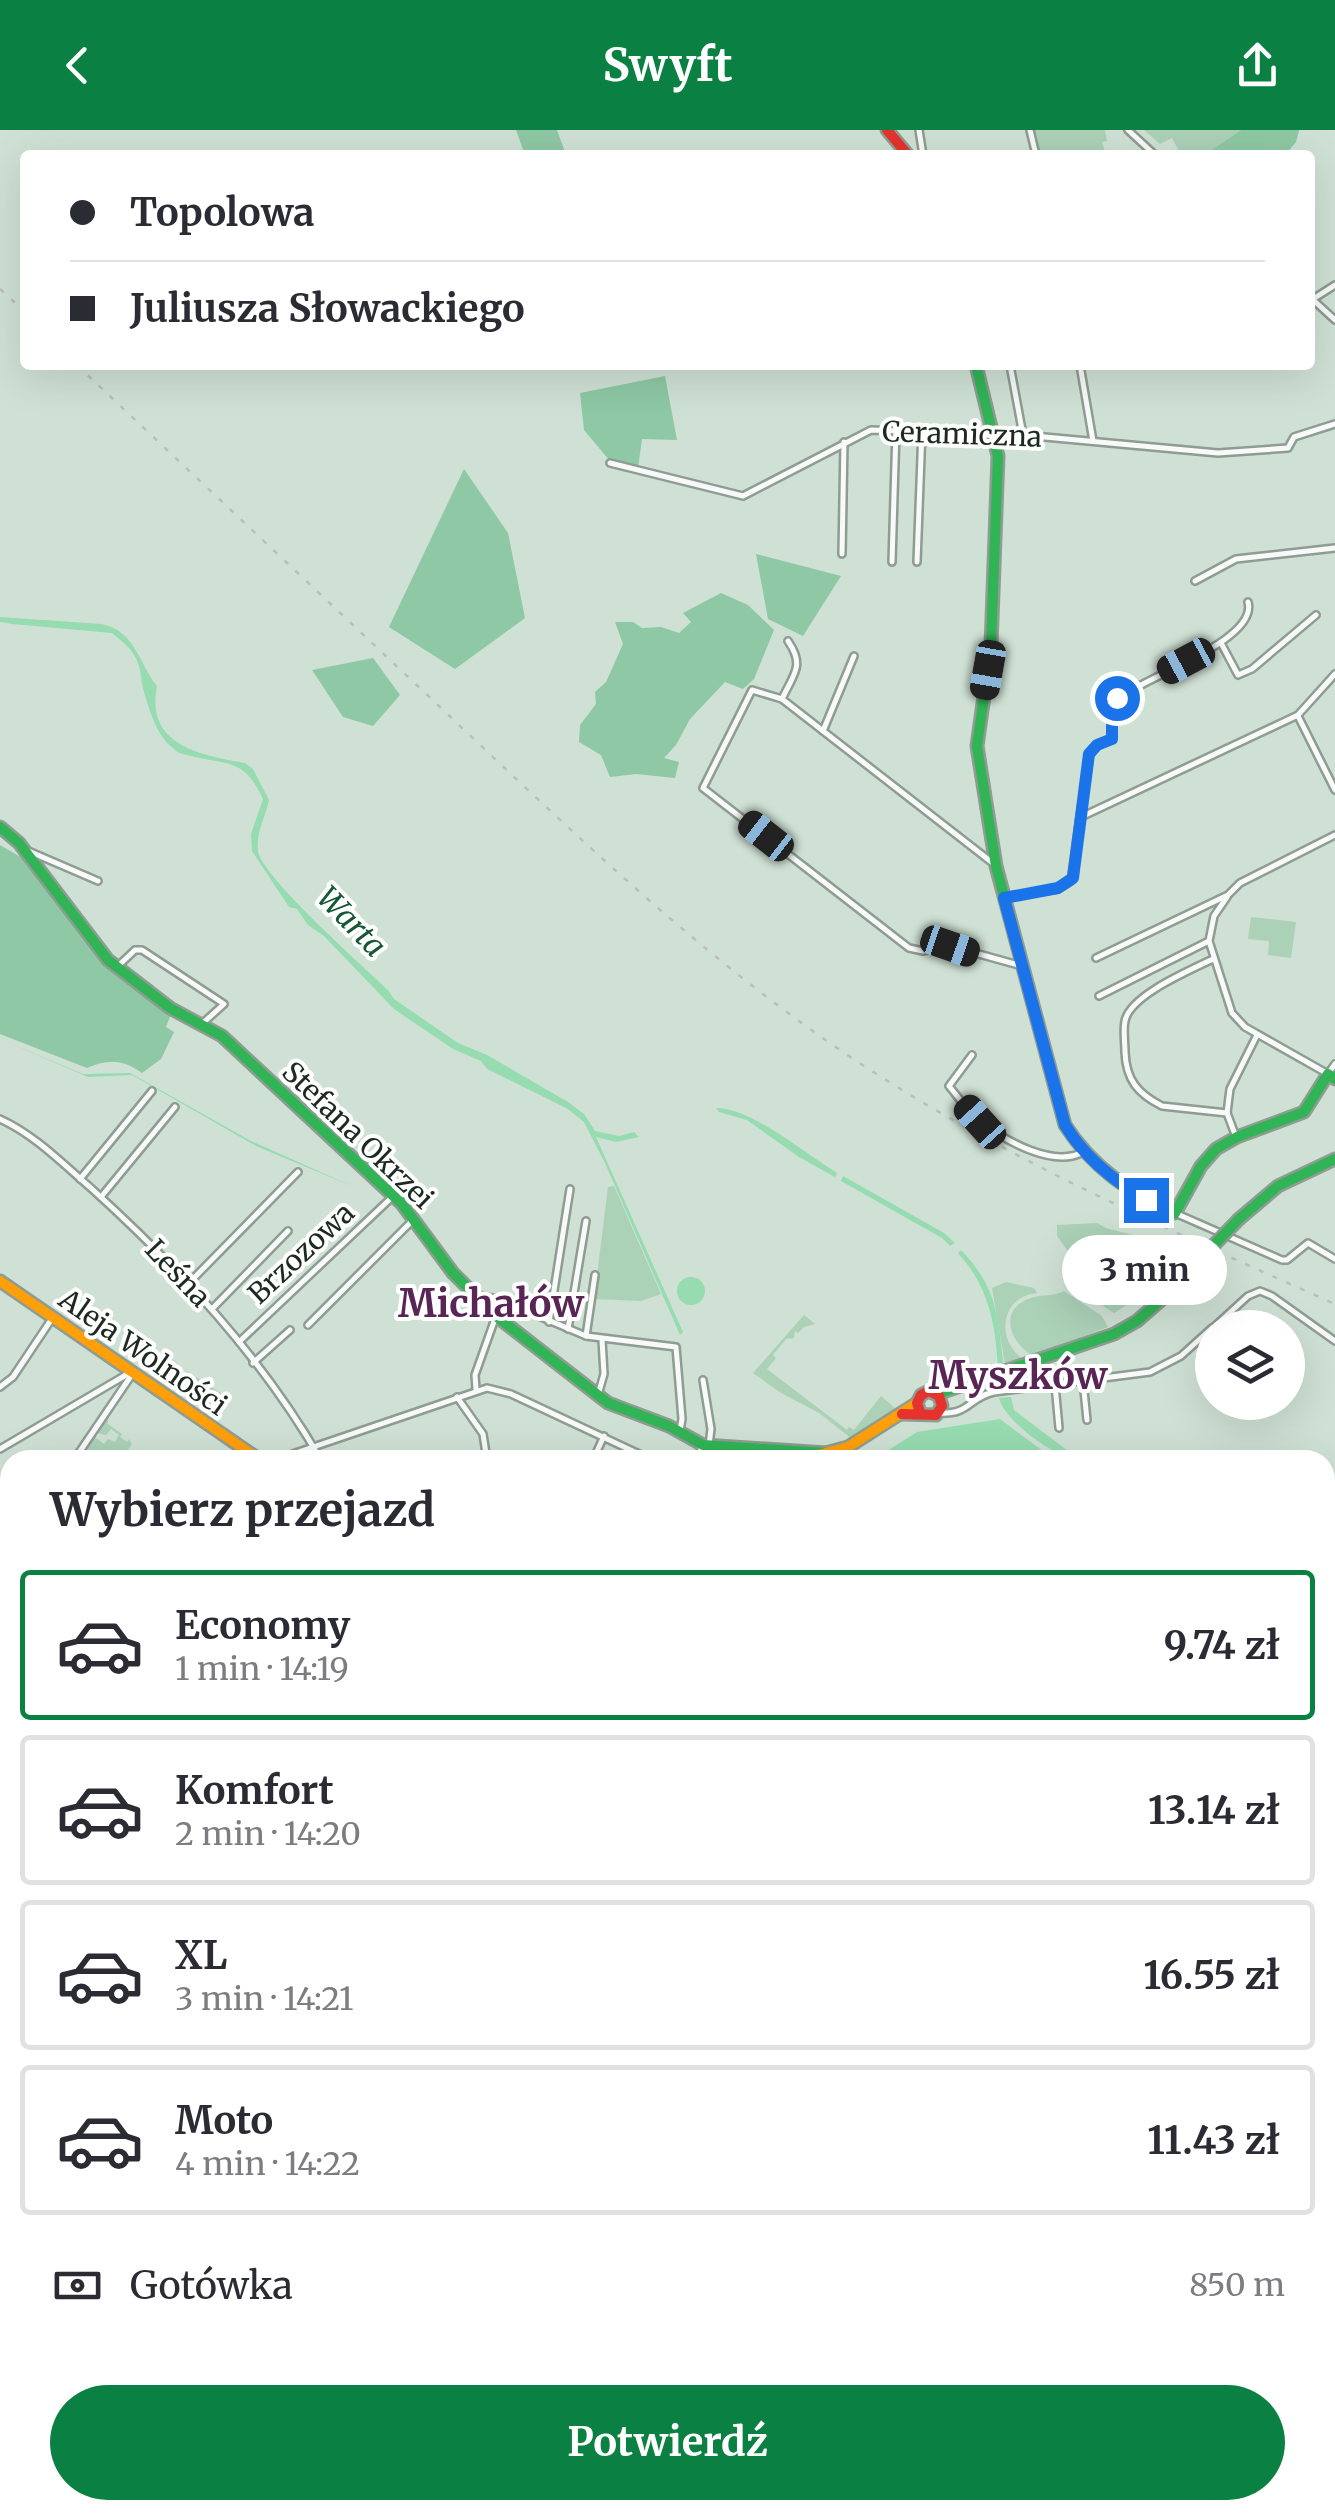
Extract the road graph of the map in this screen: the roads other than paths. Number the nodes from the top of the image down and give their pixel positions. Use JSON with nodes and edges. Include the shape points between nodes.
{"nodes":[{"id":1,"x":887,"y":130,"type":"edge"},
{"id":2,"x":1128,"y":130,"type":"edge"},
{"id":3,"x":904,"y":150,"type":"edge"},
{"id":4,"x":1150,"y":150,"type":"edge"},
{"id":5,"x":1315,"y":301,"type":"edge"},
{"id":6,"x":1335,"y":320,"type":"edge"},
{"id":7,"x":977,"y":370,"type":"edge"},
{"id":8,"x":1011,"y":370,"type":"edge"},
{"id":9,"x":1081,"y":370,"type":"edge"},
{"id":10,"x":1335,"y":424,"type":"edge"},
{"id":11,"x":896,"y":429,"type":"junction"},
{"id":12,"x":922,"y":430,"type":"junction"},
{"id":13,"x":995,"y":434,"type":"junction"},
{"id":14,"x":1023,"y":435,"type":"junction"},
{"id":15,"x":844,"y":442,"type":"junction"},
{"id":16,"x":1093,"y":442,"type":"junction"},
{"id":17,"x":610,"y":463,"type":"dead end"},
{"id":18,"x":1335,"y":548,"type":"edge"},
{"id":19,"x":842,"y":554,"type":"dead end"},
{"id":20,"x":892,"y":562,"type":"dead end"},
{"id":21,"x":917,"y":562,"type":"dead end"},
{"id":22,"x":1195,"y":581,"type":"dead end"},
{"id":23,"x":1248,"y":602,"type":"dead end"},
{"id":24,"x":1316,"y":615,"type":"dead end"},
{"id":25,"x":788,"y":641,"type":"dead end"},
{"id":26,"x":1221,"y":643,"type":"junction"},
{"id":27,"x":854,"y":656,"type":"dead end"},
{"id":28,"x":1335,"y":674,"type":"edge"},
{"id":29,"x":782,"y":698,"type":"junction"},
{"id":30,"x":1298,"y":716,"type":"junction"},
{"id":31,"x":823,"y":731,"type":"junction"},
{"id":32,"x":1335,"y":790,"type":"edge"},
{"id":33,"x":1081,"y":817,"type":"junction"},
{"id":34,"x":0,"y":827,"type":"edge"},
{"id":35,"x":1335,"y":835,"type":"edge"},
{"id":36,"x":23,"y":850,"type":"junction"},
{"id":37,"x":996,"y":866,"type":"junction"},
{"id":38,"x":98,"y":881,"type":"dead end"},
{"id":39,"x":1228,"y":894,"type":"junction"},
{"id":40,"x":1004,"y":898,"type":"junction"},
{"id":41,"x":1208,"y":940,"type":"junction"},
{"id":42,"x":1096,"y":958,"type":"dead end"},
{"id":43,"x":1213,"y":958,"type":"junction"},
{"id":44,"x":1022,"y":966,"type":"junction"},
{"id":45,"x":117,"y":967,"type":"junction"},
{"id":46,"x":1100,"y":996,"type":"dead end"},
{"id":47,"x":201,"y":1026,"type":"junction"},
{"id":48,"x":1257,"y":1035,"type":"junction"},
{"id":49,"x":972,"y":1056,"type":"dead end"},
{"id":50,"x":1333,"y":1072,"type":"edge"},
{"id":51,"x":152,"y":1090,"type":"dead end"},
{"id":52,"x":175,"y":1107,"type":"dead end"},
{"id":53,"x":1227,"y":1114,"type":"junction"},
{"id":54,"x":0,"y":1119,"type":"edge"},
{"id":55,"x":1236,"y":1137,"type":"junction"},
{"id":56,"x":1084,"y":1152,"type":"junction"},
{"id":57,"x":1332,"y":1161,"type":"edge"},
{"id":58,"x":298,"y":1172,"type":"dead end"},
{"id":59,"x":80,"y":1179,"type":"junction"},
{"id":60,"x":570,"y":1189,"type":"dead end"},
{"id":61,"x":101,"y":1198,"type":"junction"},
{"id":62,"x":389,"y":1201,"type":"junction"},
{"id":63,"x":1175,"y":1213,"type":"junction"},
{"id":64,"x":586,"y":1220,"type":"dead end"},
{"id":65,"x":411,"y":1223,"type":"junction"},
{"id":66,"x":288,"y":1231,"type":"dead end"},
{"id":67,"x":1335,"y":1259,"type":"edge"},
{"id":68,"x":595,"y":1275,"type":"dead end"},
{"id":69,"x":0,"y":1282,"type":"edge"},
{"id":70,"x":190,"y":1282,"type":"junction"},
{"id":71,"x":476,"y":1296,"type":"junction"},
{"id":72,"x":212,"y":1309,"type":"junction"},
{"id":73,"x":1233,"y":1310,"type":"edge"},
{"id":74,"x":1289,"y":1310,"type":"edge"},
{"id":75,"x":496,"y":1316,"type":"junction"},
{"id":76,"x":52,"y":1317,"type":"junction"},
{"id":77,"x":1305,"y":1321,"type":"edge"},
{"id":78,"x":549,"y":1322,"type":"junction"},
{"id":79,"x":308,"y":1325,"type":"dead end"},
{"id":80,"x":568,"y":1329,"type":"junction"},
{"id":81,"x":290,"y":1330,"type":"dead end"},
{"id":82,"x":586,"y":1336,"type":"junction"},
{"id":83,"x":602,"y":1340,"type":"junction"},
{"id":84,"x":1335,"y":1341,"type":"edge"},
{"id":85,"x":238,"y":1343,"type":"junction"},
{"id":86,"x":1195,"y":1344,"type":"edge"},
{"id":87,"x":1039,"y":1360,"type":"junction"},
{"id":88,"x":253,"y":1362,"type":"junction"},
{"id":89,"x":132,"y":1372,"type":"junction"},
{"id":90,"x":704,"y":1380,"type":"dead end"},
{"id":91,"x":1083,"y":1382,"type":"junction"},
{"id":92,"x":1055,"y":1385,"type":"junction"},
{"id":93,"x":1044,"y":1386,"type":"junction"},
{"id":94,"x":0,"y":1388,"type":"edge"},
{"id":95,"x":467,"y":1393,"type":"junction"},
{"id":96,"x":598,"y":1395,"type":"junction"},
{"id":97,"x":940,"y":1403,"type":"junction"},
{"id":98,"x":918,"y":1408,"type":"junction"},
{"id":99,"x":1087,"y":1420,"type":"dead end"},
{"id":100,"x":1059,"y":1428,"type":"dead end"},
{"id":101,"x":680,"y":1431,"type":"junction"},
{"id":102,"x":604,"y":1436,"type":"junction"},
{"id":103,"x":706,"y":1445,"type":"junction"},
{"id":104,"x":313,"y":1446,"type":"junction"},
{"id":105,"x":0,"y":1449,"type":"edge"},
{"id":106,"x":81,"y":1450,"type":"edge"},
{"id":107,"x":245,"y":1450,"type":"edge"},
{"id":108,"x":302,"y":1450,"type":"edge"},
{"id":109,"x":315,"y":1450,"type":"edge"},
{"id":110,"x":485,"y":1450,"type":"edge"},
{"id":111,"x":598,"y":1450,"type":"edge"},
{"id":112,"x":632,"y":1450,"type":"edge"},
{"id":113,"x":703,"y":1450,"type":"edge"},
{"id":114,"x":781,"y":1450,"type":"edge"},
{"id":115,"x":835,"y":1450,"type":"edge"}],
"edges":[{"from":1,"to":3,"type":"street"},
{"from":2,"to":4,"type":"street"},
{"from":5,"to":6,"type":"street"},
{"from":7,"to":13,"type":"street"},
{"from":8,"to":14,"type":"street"},
{"from":9,"to":16,"type":"street"},
{"from":10,"to":16,"type":"street","name":"Ceramiczna","via":[[1294,437],[1288,448],[1253,451]]},
{"from":11,"to":12,"type":"street","name":"Ceramiczna"},
{"from":11,"to":15,"type":"street","name":"Ceramiczna","via":[[871,430]]},
{"from":11,"to":20,"type":"street"},
{"from":12,"to":13,"type":"street","name":"Ceramiczna"},
{"from":12,"to":21,"type":"street"},
{"from":13,"to":14,"type":"street","name":"Ceramiczna"},
{"from":13,"to":37,"type":"street","via":[[991,646],[976,746]]},
{"from":14,"to":16,"type":"street","name":"Ceramiczna"},
{"from":15,"to":17,"type":"street","name":"Ceramiczna","via":[[743,496]]},
{"from":15,"to":19,"type":"street"},
{"from":18,"to":22,"type":"street","via":[[1236,560]]},
{"from":23,"to":26,"type":"street","via":[[1246,621]]},
{"from":24,"to":26,"type":"street","via":[[1238,676]]},
{"from":25,"to":29,"type":"street","via":[[798,665]]},
{"from":26,"to":33,"type":"street","via":[[1113,703],[1112,739],[1089,754]]},
{"from":27,"to":31,"type":"street"},
{"from":28,"to":30,"type":"street"},
{"from":29,"to":31,"type":"street"},
{"from":29,"to":44,"type":"street","via":[[752,690],[703,788],[909,948],[944,946]]},
{"from":30,"to":32,"type":"street"},
{"from":30,"to":33,"type":"street"},
{"from":31,"to":37,"type":"street"},
{"from":33,"to":40,"type":"street","via":[[1069,884]]},
{"from":34,"to":36,"type":"street","name":"Stefana Okrzei"},
{"from":35,"to":39,"type":"street"},
{"from":36,"to":38,"type":"street"},
{"from":36,"to":45,"type":"street","name":"Stefana Okrzei"},
{"from":37,"to":40,"type":"street"},
{"from":39,"to":41,"type":"street"},
{"from":39,"to":42,"type":"street"},
{"from":40,"to":44,"type":"street"},
{"from":41,"to":43,"type":"street"},
{"from":41,"to":46,"type":"street"},
{"from":43,"to":48,"type":"street","via":[[1234,1017]]},
{"from":43,"to":53,"type":"street","via":[[1132,1008],[1125,1019],[1126,1057],[1136,1088],[1162,1106]]},
{"from":44,"to":56,"type":"street","via":[[1060,1114]]},
{"from":45,"to":47,"type":"street","name":"Stefana Okrzei"},
{"from":45,"to":47,"type":"street","via":[[142,950],[224,1004]]},
{"from":47,"to":62,"type":"street","name":"Stefana Okrzei","via":[[222,1036]]},
{"from":48,"to":50,"type":"street"},
{"from":48,"to":53,"type":"street","via":[[1230,1089]]},
{"from":49,"to":56,"type":"street","via":[[949,1086],[980,1122],[1047,1157]]},
{"from":50,"to":55,"type":"street","via":[[1304,1112]]},
{"from":51,"to":59,"type":"street"},
{"from":52,"to":61,"type":"street"},
{"from":53,"to":55,"type":"street"},
{"from":54,"to":59,"type":"street","name":"Leśna"},
{"from":55,"to":63,"type":"street","via":[[1201,1166]]},
{"from":56,"to":63,"type":"street","via":[[1126,1189]]},
{"from":57,"to":87,"type":"street","bridge":true,"via":[[1278,1186],[1122,1330]]},
{"from":58,"to":70,"type":"street"},
{"from":59,"to":61,"type":"street","name":"Leśna"},
{"from":60,"to":78,"type":"street"},
{"from":61,"to":70,"type":"street","name":"Leśna"},
{"from":62,"to":65,"type":"street","name":"Stefana Okrzei"},
{"from":62,"to":85,"type":"street","name":"Brzozowa"},
{"from":63,"to":67,"type":"street","via":[[1286,1260],[1308,1243]]},
{"from":64,"to":80,"type":"street"},
{"from":65,"to":71,"type":"street","name":"Stefana Okrzei"},
{"from":65,"to":79,"type":"street"},
{"from":66,"to":72,"type":"street"},
{"from":68,"to":82,"type":"street"},
{"from":69,"to":76,"type":"street","name":"Aleja Wolności"},
{"from":70,"to":72,"type":"street","name":"Leśna"},
{"from":71,"to":75,"type":"street","name":"Stefana Okrzei"},
{"from":71,"to":78,"type":"street"},
{"from":72,"to":85,"type":"street","name":"Leśna"},
{"from":73,"to":74,"type":"street","via":[[1263,1292]]},
{"from":75,"to":95,"type":"street"},
{"from":75,"to":96,"type":"street","name":"Stefana Okrzei"},
{"from":76,"to":89,"type":"street","name":"Aleja Wolności"},
{"from":76,"to":94,"type":"street"},
{"from":77,"to":84,"type":"street"},
{"from":78,"to":80,"type":"street"},
{"from":80,"to":82,"type":"street"},
{"from":81,"to":88,"type":"street"},
{"from":82,"to":83,"type":"street"},
{"from":83,"to":96,"type":"street"},
{"from":83,"to":101,"type":"street","via":[[676,1347]]},
{"from":85,"to":88,"type":"street","name":"Leśna"},
{"from":86,"to":91,"type":"street","via":[[1150,1372]]},
{"from":87,"to":93,"type":"street","via":[[1033,1376]]},
{"from":87,"to":97,"type":"street","via":[[958,1388]]},
{"from":88,"to":104,"type":"street","name":"Leśna"},
{"from":89,"to":105,"type":"street"},
{"from":89,"to":106,"type":"street"},
{"from":89,"to":107,"type":"street","name":"Aleja Wolności"},
{"from":90,"to":103,"type":"street"},
{"from":91,"to":92,"type":"street"},
{"from":91,"to":99,"type":"street"},
{"from":92,"to":93,"type":"street"},
{"from":92,"to":100,"type":"street"},
{"from":93,"to":97,"type":"street","via":[[981,1395],[960,1412]]},
{"from":95,"to":102,"type":"street","via":[[501,1390]]},
{"from":95,"to":104,"type":"street"},
{"from":95,"to":110,"type":"street"},
{"from":96,"to":101,"type":"street","name":"Stefana Okrzei"},
{"from":97,"to":98,"type":"street","via":[[930,1417]]},
{"from":97,"to":98,"type":"street","via":[[923,1393]]},
{"from":98,"to":115,"type":"street"},
{"from":101,"to":103,"type":"street","name":"Stefana Okrzei"},
{"from":102,"to":111,"type":"street"},
{"from":102,"to":112,"type":"street"},
{"from":103,"to":113,"type":"street"},
{"from":103,"to":114,"type":"street","name":"Stefana Okrzei"},
{"from":104,"to":108,"type":"street"},
{"from":104,"to":109,"type":"street","name":"Leśna"}]}
